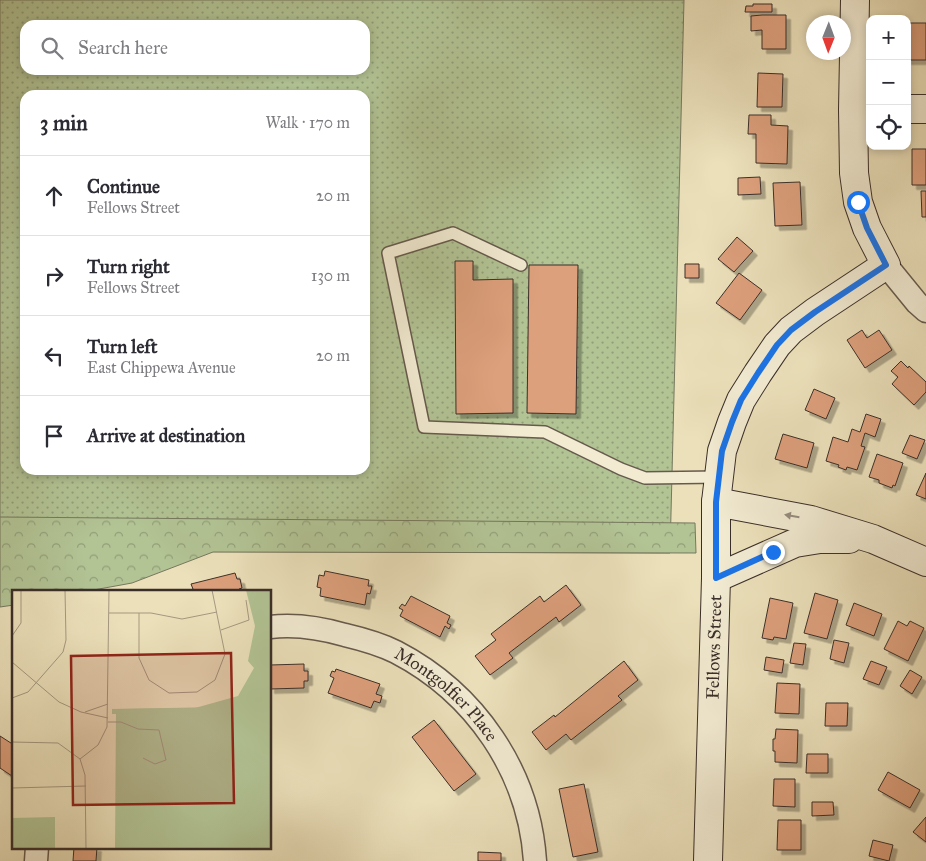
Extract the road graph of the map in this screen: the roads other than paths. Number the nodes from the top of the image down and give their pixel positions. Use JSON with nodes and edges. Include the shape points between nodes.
{"nodes":[{"id":1,"x":854,"y":0,"type":"edge"},
{"id":2,"x":926,"y":109,"type":"edge"},
{"id":3,"x":861,"y":110,"type":"edge"},
{"id":4,"x":911,"y":110,"type":"edge"},
{"id":5,"x":521,"y":265,"type":"dead end"},
{"id":6,"x":886,"y":265,"type":"junction"},
{"id":7,"x":926,"y":311,"type":"edge"},
{"id":8,"x":718,"y":490,"type":"junction"},
{"id":9,"x":873,"y":539,"type":"junction"},
{"id":10,"x":926,"y":562,"type":"edge"},
{"id":11,"x":716,"y":578,"type":"junction"},
{"id":12,"x":271,"y":626,"type":"edge"},
{"id":13,"x":38,"y":848,"type":"edge"},
{"id":14,"x":36,"y":861,"type":"edge"},
{"id":15,"x":535,"y":861,"type":"edge"},
{"id":16,"x":708,"y":861,"type":"edge"}],
"edges":[{"from":1,"to":3,"type":"street"},
{"from":2,"to":4,"type":"street"},
{"from":3,"to":6,"type":"street","via":[[854,173],[858,202]]},
{"from":5,"to":8,"type":"lane","via":[[453,233],[388,252],[424,427],[545,432],[645,478]]},
{"from":6,"to":7,"type":"street"},
{"from":6,"to":8,"type":"street","name":"Fellows Street","via":[[815,312],[777,345],[741,400],[722,451]]},
{"from":9,"to":8,"type":"street","one_way":true},
{"from":8,"to":11,"type":"street","name":"Fellows Street"},
{"from":9,"to":10,"type":"street"},
{"from":9,"to":11,"type":"street","via":[[820,539],[795,543]]},
{"from":11,"to":16,"type":"street","name":"Fellows Street"},
{"from":12,"to":15,"type":"street","name":"Montgolfier Place","via":[[330,630],[364,640],[394,651],[425,668],[449,687],[478,716],[509,764],[528,813]]},
{"from":13,"to":14,"type":"street"}]}
